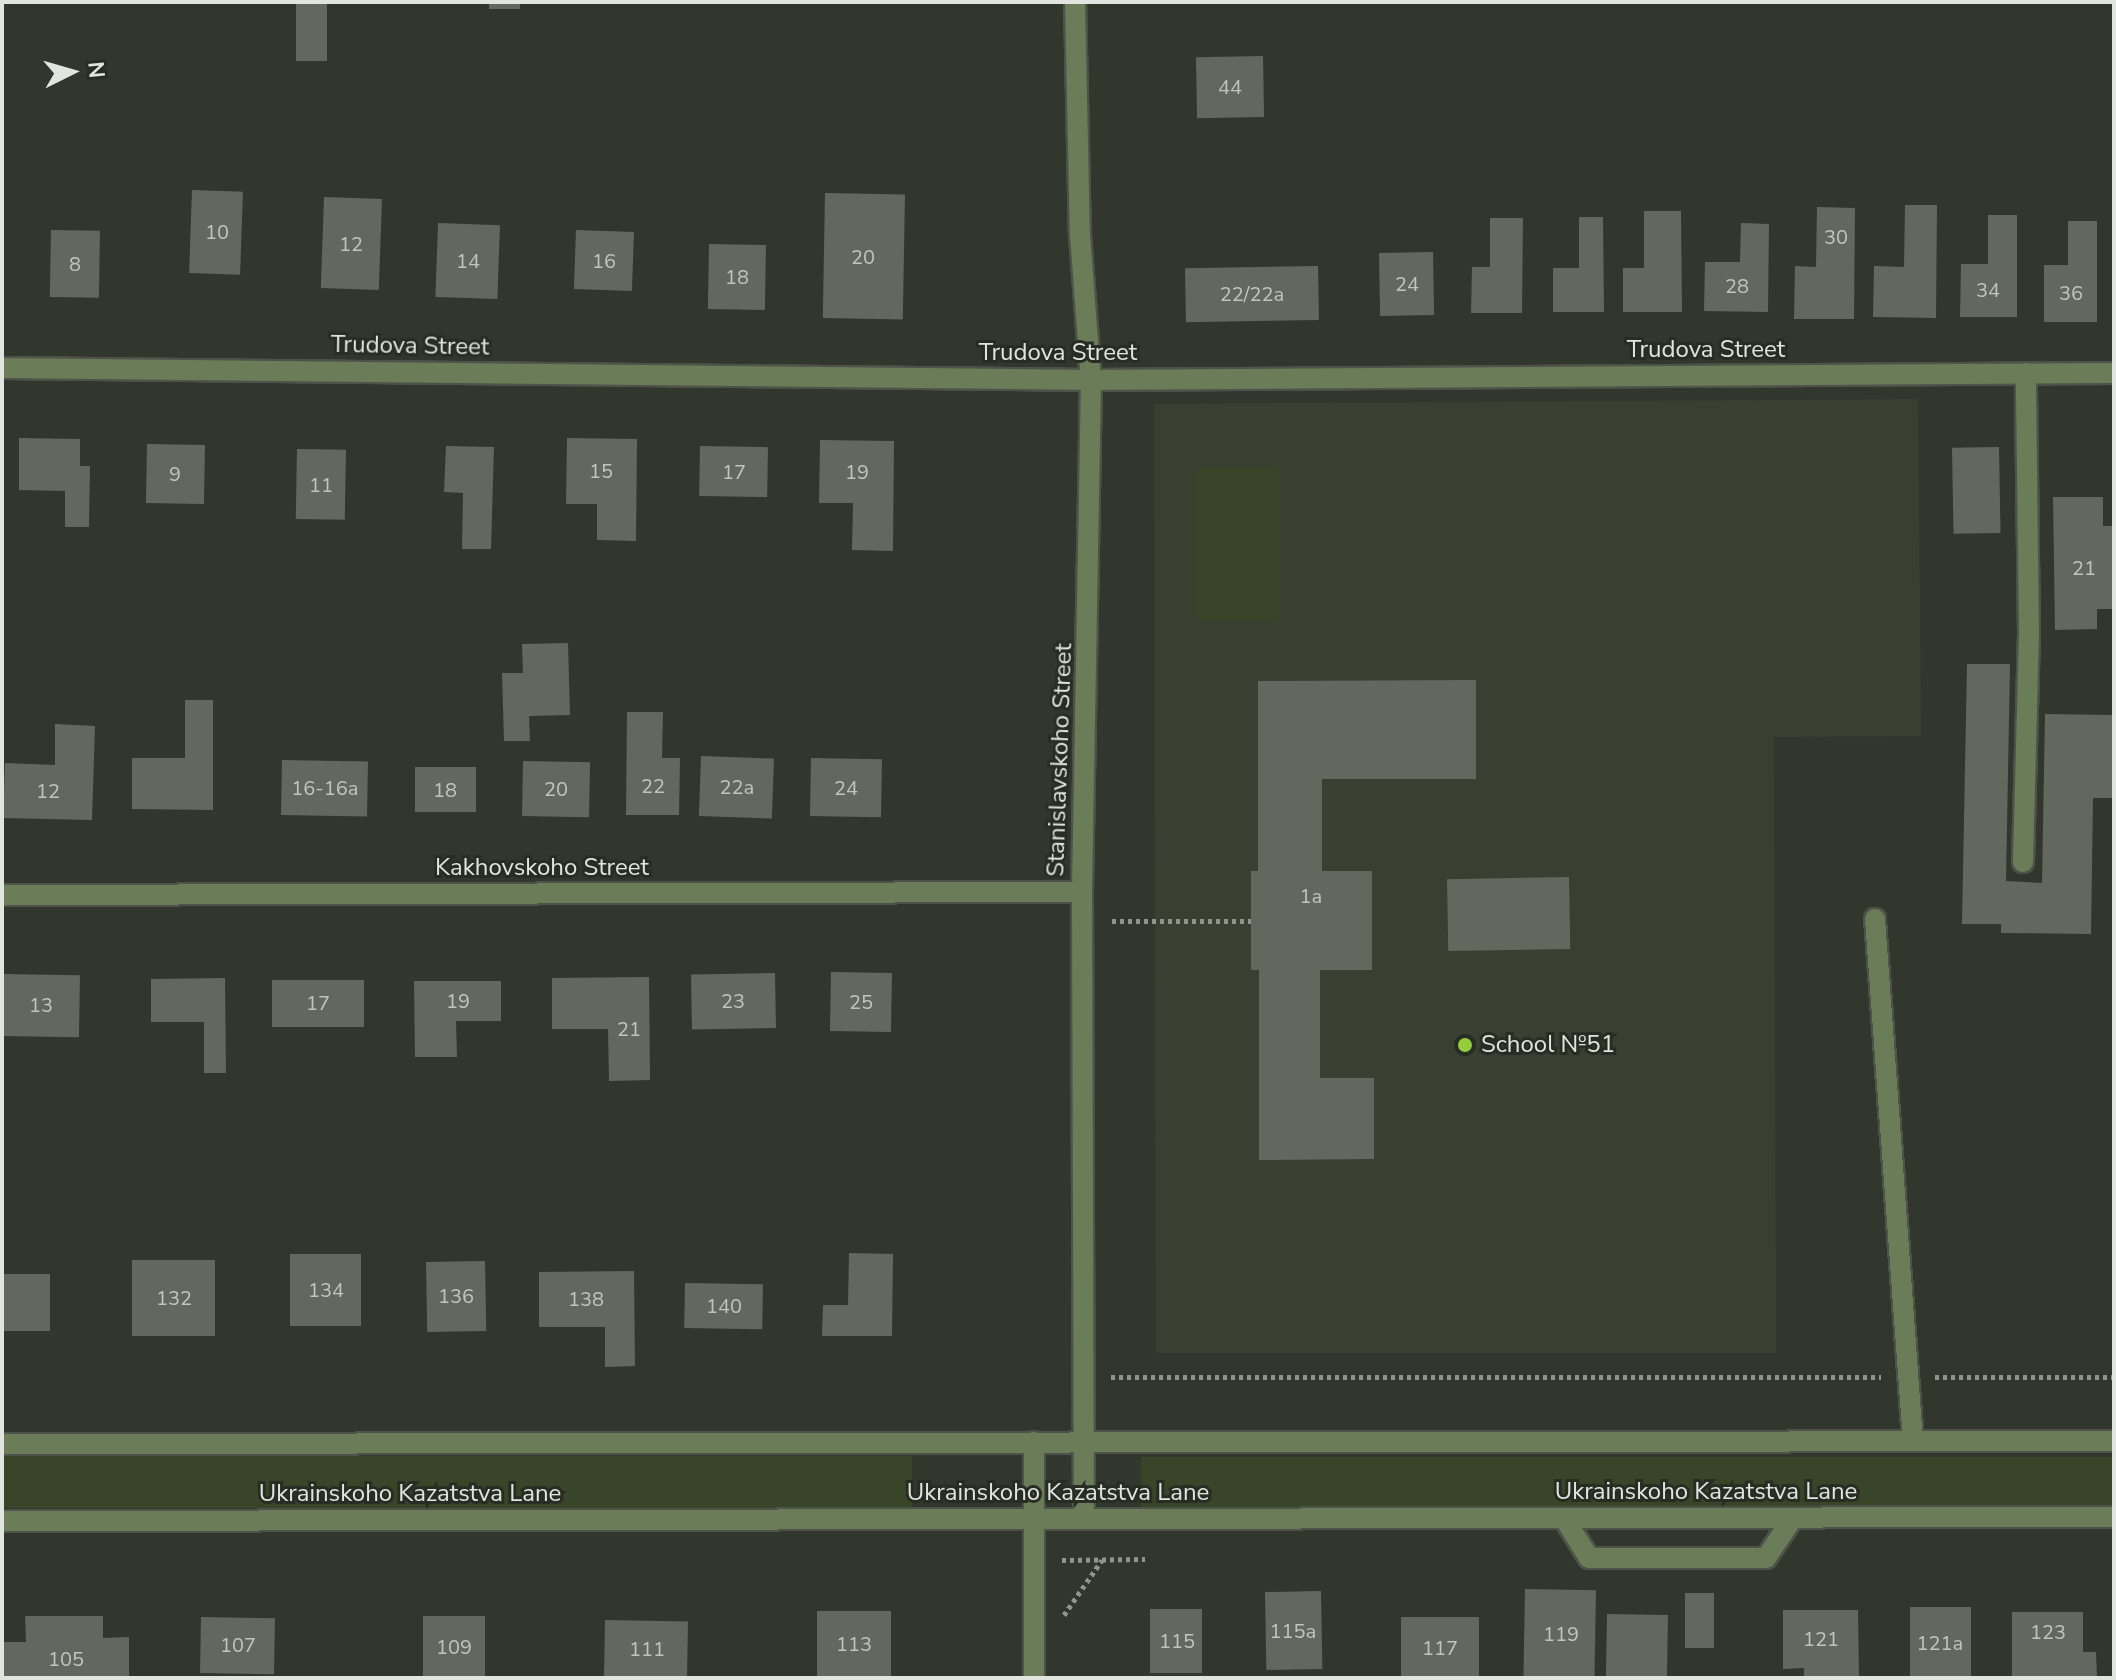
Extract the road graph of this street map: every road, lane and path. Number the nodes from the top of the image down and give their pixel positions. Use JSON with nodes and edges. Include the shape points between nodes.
{"nodes":[{"id":1,"x":1075,"y":2,"type":"edge"},
{"id":2,"x":2,"y":368,"type":"edge"},
{"id":3,"x":2026,"y":373,"type":"junction"},
{"id":4,"x":2114,"y":373,"type":"edge"},
{"id":5,"x":1091,"y":380,"type":"junction"},
{"id":6,"x":2023,"y":862,"type":"dead end"},
{"id":7,"x":1082,"y":892,"type":"junction"},
{"id":8,"x":2,"y":895,"type":"edge"},
{"id":9,"x":1875,"y":919,"type":"dead end"},
{"id":10,"x":1082,"y":921,"type":"junction"},
{"id":11,"x":1251,"y":921,"type":"dead end"},
{"id":12,"x":1147,"y":1377,"type":"dead end"},
{"id":13,"x":1909,"y":1377,"type":"junction"},
{"id":14,"x":2114,"y":1377,"type":"edge"},
{"id":15,"x":1913,"y":1441,"type":"junction"},
{"id":16,"x":2114,"y":1441,"type":"edge"},
{"id":17,"x":1034,"y":1442,"type":"junction"},
{"id":18,"x":1084,"y":1442,"type":"junction"},
{"id":19,"x":2,"y":1444,"type":"edge"},
{"id":20,"x":2114,"y":1517,"type":"edge"},
{"id":21,"x":1564,"y":1518,"type":"junction"},
{"id":22,"x":1793,"y":1518,"type":"junction"},
{"id":23,"x":1034,"y":1519,"type":"junction"},
{"id":24,"x":1084,"y":1519,"type":"junction"},
{"id":25,"x":2,"y":1521,"type":"edge"},
{"id":26,"x":1145,"y":1559,"type":"dead end"},
{"id":27,"x":1034,"y":1560,"type":"junction"},
{"id":28,"x":1102,"y":1560,"type":"junction"},
{"id":29,"x":1034,"y":1668,"type":"edge"}],
"edges":[{"from":1,"to":5,"type":"street","name":"Stanislavskoho Street","via":[[1079,204]]},
{"from":2,"to":5,"type":"street","name":"Trudova Street"},
{"from":3,"to":4,"type":"street","name":"Trudova Street"},
{"from":3,"to":5,"type":"street","name":"Trudova Street"},
{"from":3,"to":6,"type":"street","via":[[2029,635]]},
{"from":5,"to":7,"type":"street","name":"Stanislavskoho Street"},
{"from":7,"to":8,"type":"street","name":"Kakhovskoho Street"},
{"from":7,"to":10,"type":"street","name":"Stanislavskoho Street"},
{"from":9,"to":13,"type":"street"},
{"from":10,"to":11,"type":"path"},
{"from":10,"to":18,"type":"street","name":"Stanislavskoho Street"},
{"from":12,"to":13,"type":"path"},
{"from":13,"to":14,"type":"path"},
{"from":13,"to":15,"type":"street"},
{"from":15,"to":16,"type":"street"},
{"from":15,"to":18,"type":"street"},
{"from":17,"to":18,"type":"street"},
{"from":17,"to":19,"type":"street"},
{"from":17,"to":23,"type":"street"},
{"from":18,"to":24,"type":"street","name":"Stanislavskoho Street"},
{"from":20,"to":22,"type":"street","name":"Ukrainskoho Kazatstva Lane"},
{"from":21,"to":22,"type":"street","name":"Ukrainskoho Kazatstva Lane"},
{"from":21,"to":22,"type":"street","via":[[1589,1558],[1766,1558]]},
{"from":21,"to":24,"type":"street","name":"Ukrainskoho Kazatstva Lane"},
{"from":23,"to":24,"type":"street","name":"Ukrainskoho Kazatstva Lane"},
{"from":23,"to":25,"type":"street","name":"Ukrainskoho Kazatstva Lane"},
{"from":23,"to":27,"type":"street"},
{"from":26,"to":28,"type":"path"},
{"from":27,"to":28,"type":"path"},
{"from":27,"to":29,"type":"street"},
{"from":28,"to":29,"type":"path"}]}
